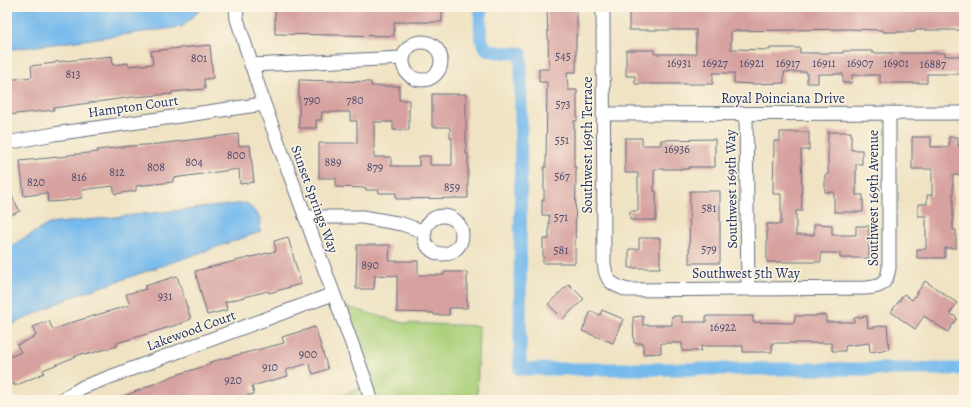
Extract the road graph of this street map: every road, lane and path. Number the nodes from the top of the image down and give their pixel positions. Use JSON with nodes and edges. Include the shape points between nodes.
{"nodes":[{"id":1,"x":236,"y":7,"type":"edge"},
{"id":2,"x":603,"y":7,"type":"edge"},
{"id":3,"x":403,"y":58,"type":"dead end"},
{"id":4,"x":251,"y":65,"type":"junction"},
{"id":5,"x":264,"y":104,"type":"junction"},
{"id":6,"x":603,"y":114,"type":"junction"},
{"id":7,"x":746,"y":114,"type":"junction"},
{"id":8,"x":889,"y":114,"type":"junction"},
{"id":9,"x":964,"y":114,"type":"edge"},
{"id":10,"x":7,"y":143,"type":"edge"},
{"id":11,"x":305,"y":217,"type":"junction"},
{"id":12,"x":425,"y":232,"type":"dead end"},
{"id":13,"x":609,"y":282,"type":"joint"},
{"id":14,"x":884,"y":282,"type":"joint"},
{"id":15,"x":748,"y":289,"type":"junction"},
{"id":16,"x":333,"y":294,"type":"junction"},
{"id":17,"x":62,"y":400,"type":"edge"},
{"id":18,"x":371,"y":400,"type":"edge"}],
"edges":[{"from":1,"to":4,"type":"street","name":"Sunset Springs Way"},
{"from":2,"to":6,"type":"street","name":"Southwest 169th Terrace"},
{"from":3,"to":4,"type":"street"},
{"from":4,"to":5,"type":"street","name":"Sunset Springs Way"},
{"from":5,"to":10,"type":"street","name":"Hampton Court"},
{"from":5,"to":11,"type":"street","name":"Sunset Springs Way"},
{"from":6,"to":7,"type":"street","name":"Royal Poinciana Drive"},
{"from":6,"to":13,"type":"street","name":"Southwest 169th Terrace","via":[[604,263]]},
{"from":7,"to":8,"type":"street","name":"Royal Poinciana Drive"},
{"from":7,"to":15,"type":"street","name":"Southwest 169th Way"},
{"from":8,"to":9,"type":"street","name":"Royal Poinciana Drive"},
{"from":8,"to":14,"type":"street","name":"Southwest 169th Avenue","via":[[889,268]]},
{"from":11,"to":12,"type":"street","via":[[363,217],[402,224]]},
{"from":11,"to":16,"type":"street","name":"Sunset Springs Way"},
{"from":13,"to":15,"type":"street","name":"Southwest 5th Way","via":[[626,290]]},
{"from":14,"to":15,"type":"street","name":"Southwest 5th Way","via":[[876,288]]},
{"from":16,"to":17,"type":"street","name":"Lakewood Court","via":[[83,388]]},
{"from":16,"to":18,"type":"street","name":"Sunset Springs Way"}]}
